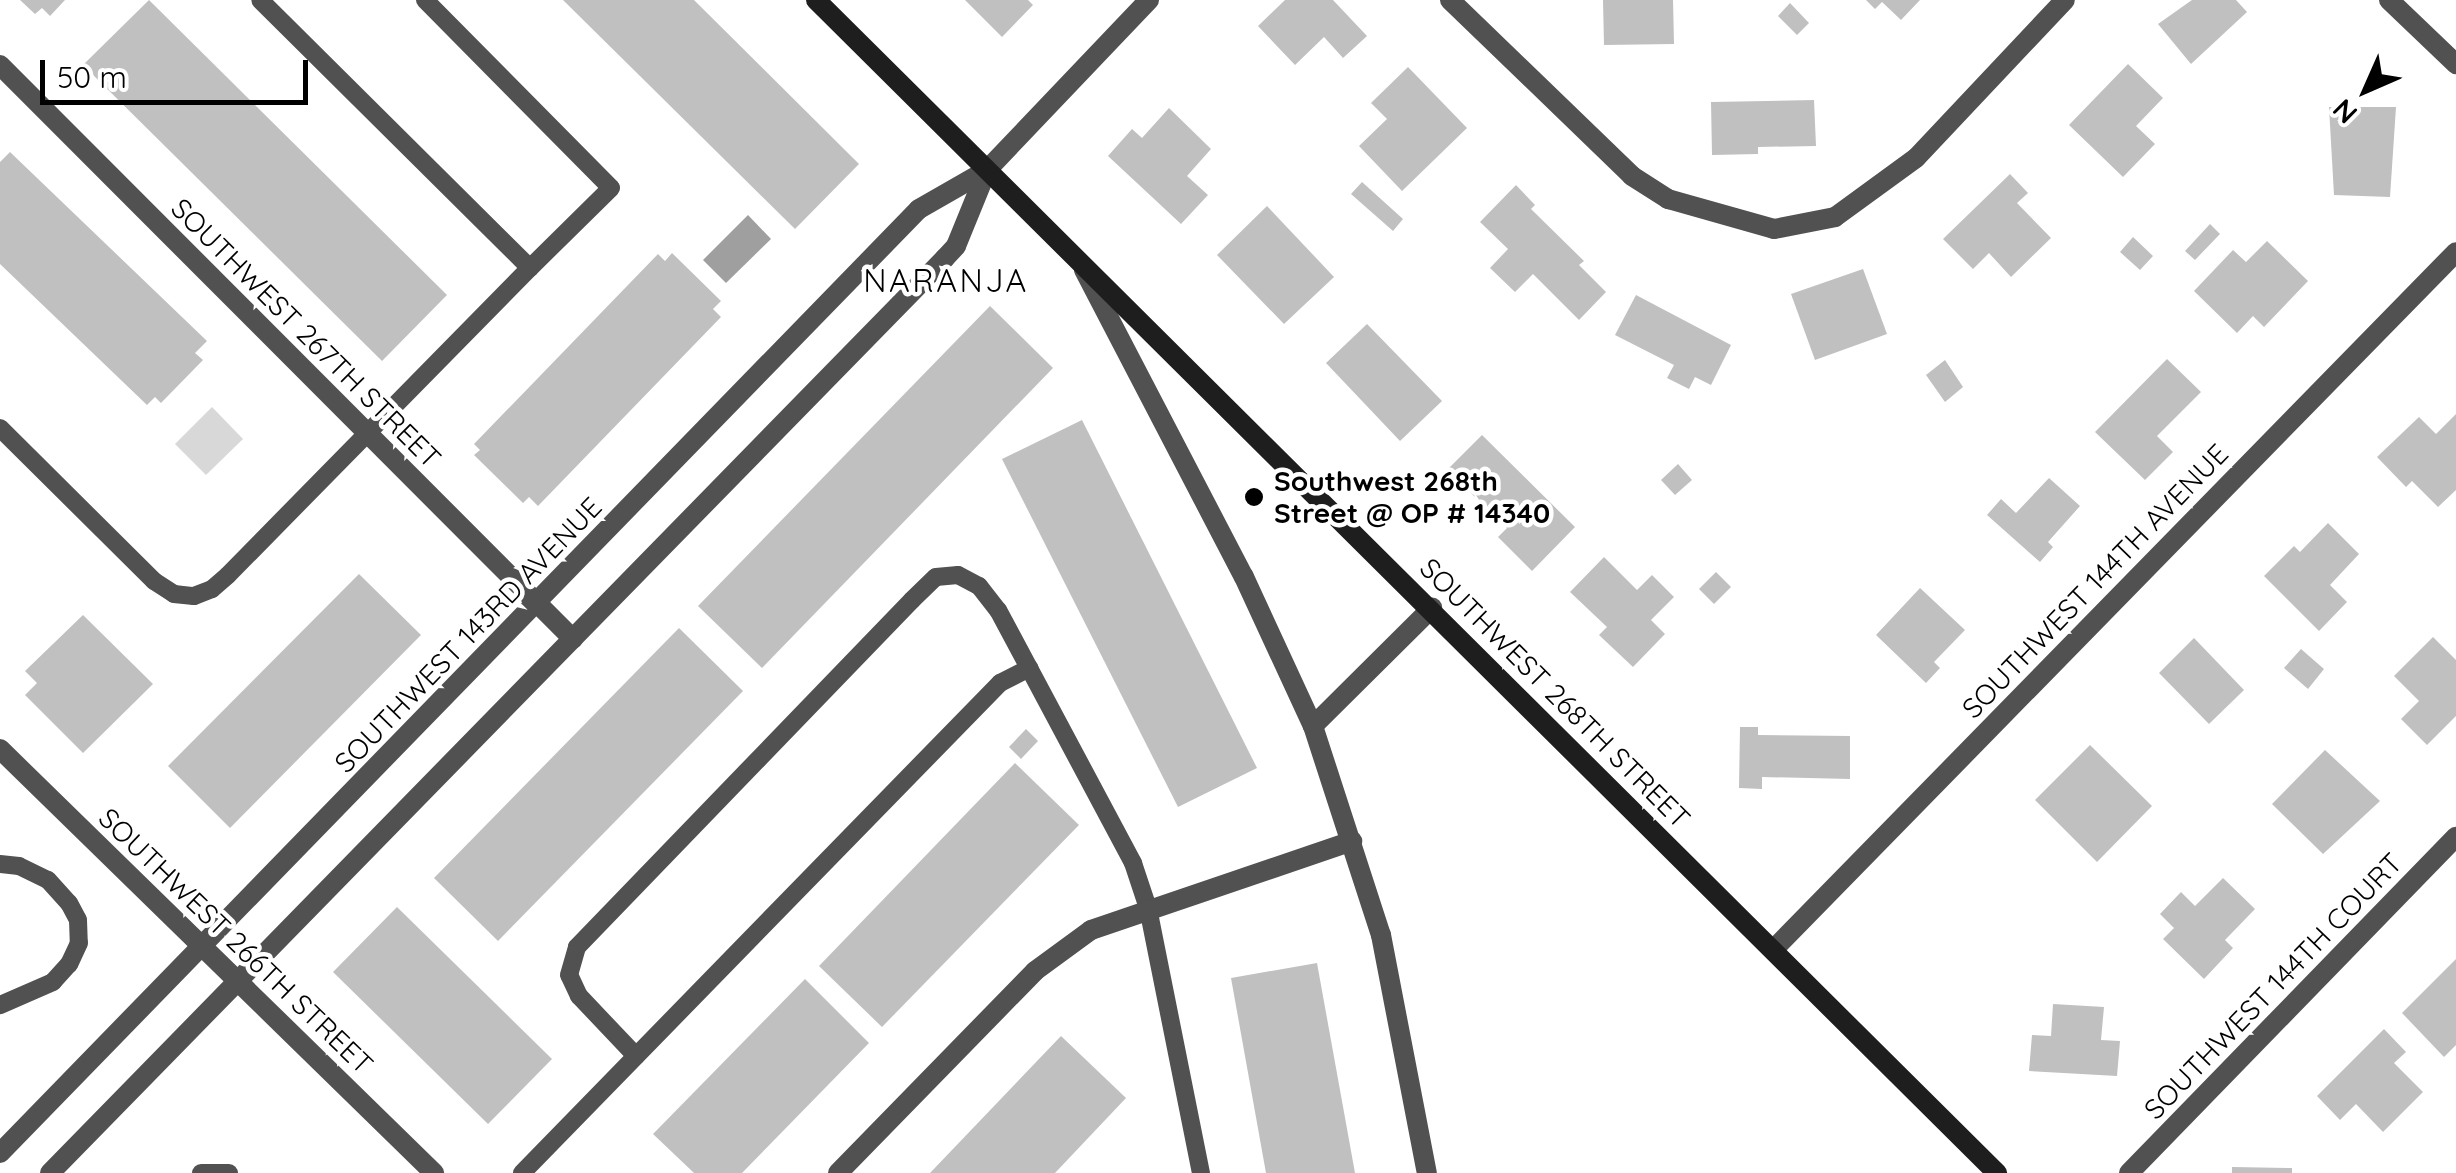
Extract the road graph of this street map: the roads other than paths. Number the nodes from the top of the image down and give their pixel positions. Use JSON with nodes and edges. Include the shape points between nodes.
{"nodes":[{"id":1,"x":260,"y":0,"type":"edge"},
{"id":2,"x":424,"y":0,"type":"edge"},
{"id":3,"x":816,"y":0,"type":"edge"},
{"id":4,"x":1149,"y":0,"type":"edge"},
{"id":5,"x":1450,"y":0,"type":"edge"},
{"id":6,"x":2065,"y":0,"type":"edge"},
{"id":7,"x":2389,"y":0,"type":"edge"},
{"id":8,"x":2456,"y":64,"type":"edge"},
{"id":9,"x":0,"y":66,"type":"edge"},
{"id":10,"x":986,"y":170,"type":"junction"},
{"id":11,"x":2456,"y":252,"type":"edge"},
{"id":12,"x":1079,"y":261,"type":"junction"},
{"id":13,"x":530,"y":268,"type":"junction"},
{"id":14,"x":0,"y":428,"type":"edge"},
{"id":15,"x":368,"y":434,"type":"junction"},
{"id":16,"x":537,"y":602,"type":"junction"},
{"id":17,"x":1432,"y":608,"type":"junction"},
{"id":18,"x":573,"y":639,"type":"junction"},
{"id":19,"x":1029,"y":668,"type":"junction"},
{"id":20,"x":1312,"y":726,"type":"junction"},
{"id":21,"x":0,"y":749,"type":"edge"},
{"id":22,"x":2456,"y":837,"type":"edge"},
{"id":23,"x":1352,"y":841,"type":"junction"},
{"id":24,"x":0,"y":864,"type":"edge"},
{"id":25,"x":1148,"y":908,"type":"junction"},
{"id":26,"x":203,"y":945,"type":"junction"},
{"id":27,"x":1774,"y":949,"type":"junction"},
{"id":28,"x":239,"y":982,"type":"junction"},
{"id":29,"x":0,"y":1005,"type":"edge"},
{"id":30,"x":636,"y":1056,"type":"junction"},
{"id":31,"x":0,"y":1153,"type":"edge"},
{"id":32,"x":1200,"y":1170,"type":"edge"},
{"id":33,"x":50,"y":1173,"type":"edge"},
{"id":34,"x":202,"y":1173,"type":"edge"},
{"id":35,"x":229,"y":1173,"type":"edge"},
{"id":36,"x":434,"y":1173,"type":"edge"},
{"id":37,"x":522,"y":1173,"type":"edge"},
{"id":38,"x":838,"y":1173,"type":"edge"},
{"id":39,"x":1180,"y":1173,"type":"edge"},
{"id":40,"x":1428,"y":1173,"type":"edge"},
{"id":41,"x":1997,"y":1173,"type":"edge"},
{"id":42,"x":2129,"y":1173,"type":"edge"}],
"edges":[{"from":1,"to":13,"type":"lane"},
{"from":2,"to":13,"type":"lane","via":[[610,188]]},
{"from":3,"to":10,"type":"main road","name":"SOUTHWEST 268TH STREET"},
{"from":4,"to":10,"type":"street","name":"SOUTHWEST 143RD AVENUE"},
{"from":5,"to":6,"type":"street","via":[[1632,176],[1668,199],[1774,228],[1835,217],[1916,158]]},
{"from":7,"to":8,"type":"street"},
{"from":9,"to":15,"type":"street","name":"SOUTHWEST 267TH STREET"},
{"from":10,"to":12,"type":"main road","name":"SOUTHWEST 268TH STREET"},
{"from":10,"to":16,"type":"street","name":"SOUTHWEST 143RD AVENUE","via":[[920,209]]},
{"from":10,"to":18,"type":"street","name":"SOUTHWEST 143RD AVENUE","via":[[946,258]]},
{"from":11,"to":27,"type":"street","name":"SOUTHWEST 144TH AVENUE"},
{"from":12,"to":17,"type":"main road","name":"SOUTHWEST 268TH STREET"},
{"from":12,"to":20,"type":"street","via":[[1244,577]]},
{"from":13,"to":15,"type":"lane"},
{"from":14,"to":15,"type":"lane","via":[[154,581],[174,594],[194,596],[228,575]]},
{"from":15,"to":16,"type":"street","name":"SOUTHWEST 267TH STREET"},
{"from":16,"to":18,"type":"street","name":"SOUTHWEST 267TH STREET"},
{"from":16,"to":26,"type":"street","name":"SOUTHWEST 143RD AVENUE"},
{"from":17,"to":20,"type":"street"},
{"from":17,"to":27,"type":"main road","name":"SOUTHWEST 268TH STREET"},
{"from":18,"to":28,"type":"street","name":"SOUTHWEST 143RD AVENUE"},
{"from":19,"to":25,"type":"lane","via":[[1133,863]]},
{"from":19,"to":30,"type":"lane","via":[[1000,683]]},
{"from":19,"to":30,"type":"lane","via":[[979,586],[958,575],[936,577],[912,600],[577,947],[569,975],[579,996]]},
{"from":20,"to":23,"type":"street"},
{"from":21,"to":26,"type":"street","name":"SOUTHWEST 266TH STREET"},
{"from":22,"to":42,"type":"street","name":"SOUTHWEST 144TH COURT"},
{"from":23,"to":25,"type":"street"},
{"from":23,"to":40,"type":"street","via":[[1381,935]]},
{"from":24,"to":29,"type":"lane","via":[[48,880],[78,920],[79,943],[53,982]]},
{"from":25,"to":32,"type":"lane"},
{"from":25,"to":38,"type":"street","via":[[1091,930],[1035,972]]},
{"from":26,"to":28,"type":"street","name":"SOUTHWEST 266TH STREET"},
{"from":26,"to":31,"type":"street","name":"SOUTHWEST 143RD AVENUE"},
{"from":27,"to":41,"type":"main road","name":"SOUTHWEST 268TH STREET"},
{"from":28,"to":33,"type":"street","name":"SOUTHWEST 143RD AVENUE"},
{"from":28,"to":36,"type":"street","name":"SOUTHWEST 266TH STREET"},
{"from":30,"to":37,"type":"lane"},
{"from":32,"to":39,"type":"lane"},
{"from":34,"to":35,"type":"lane"}]}
